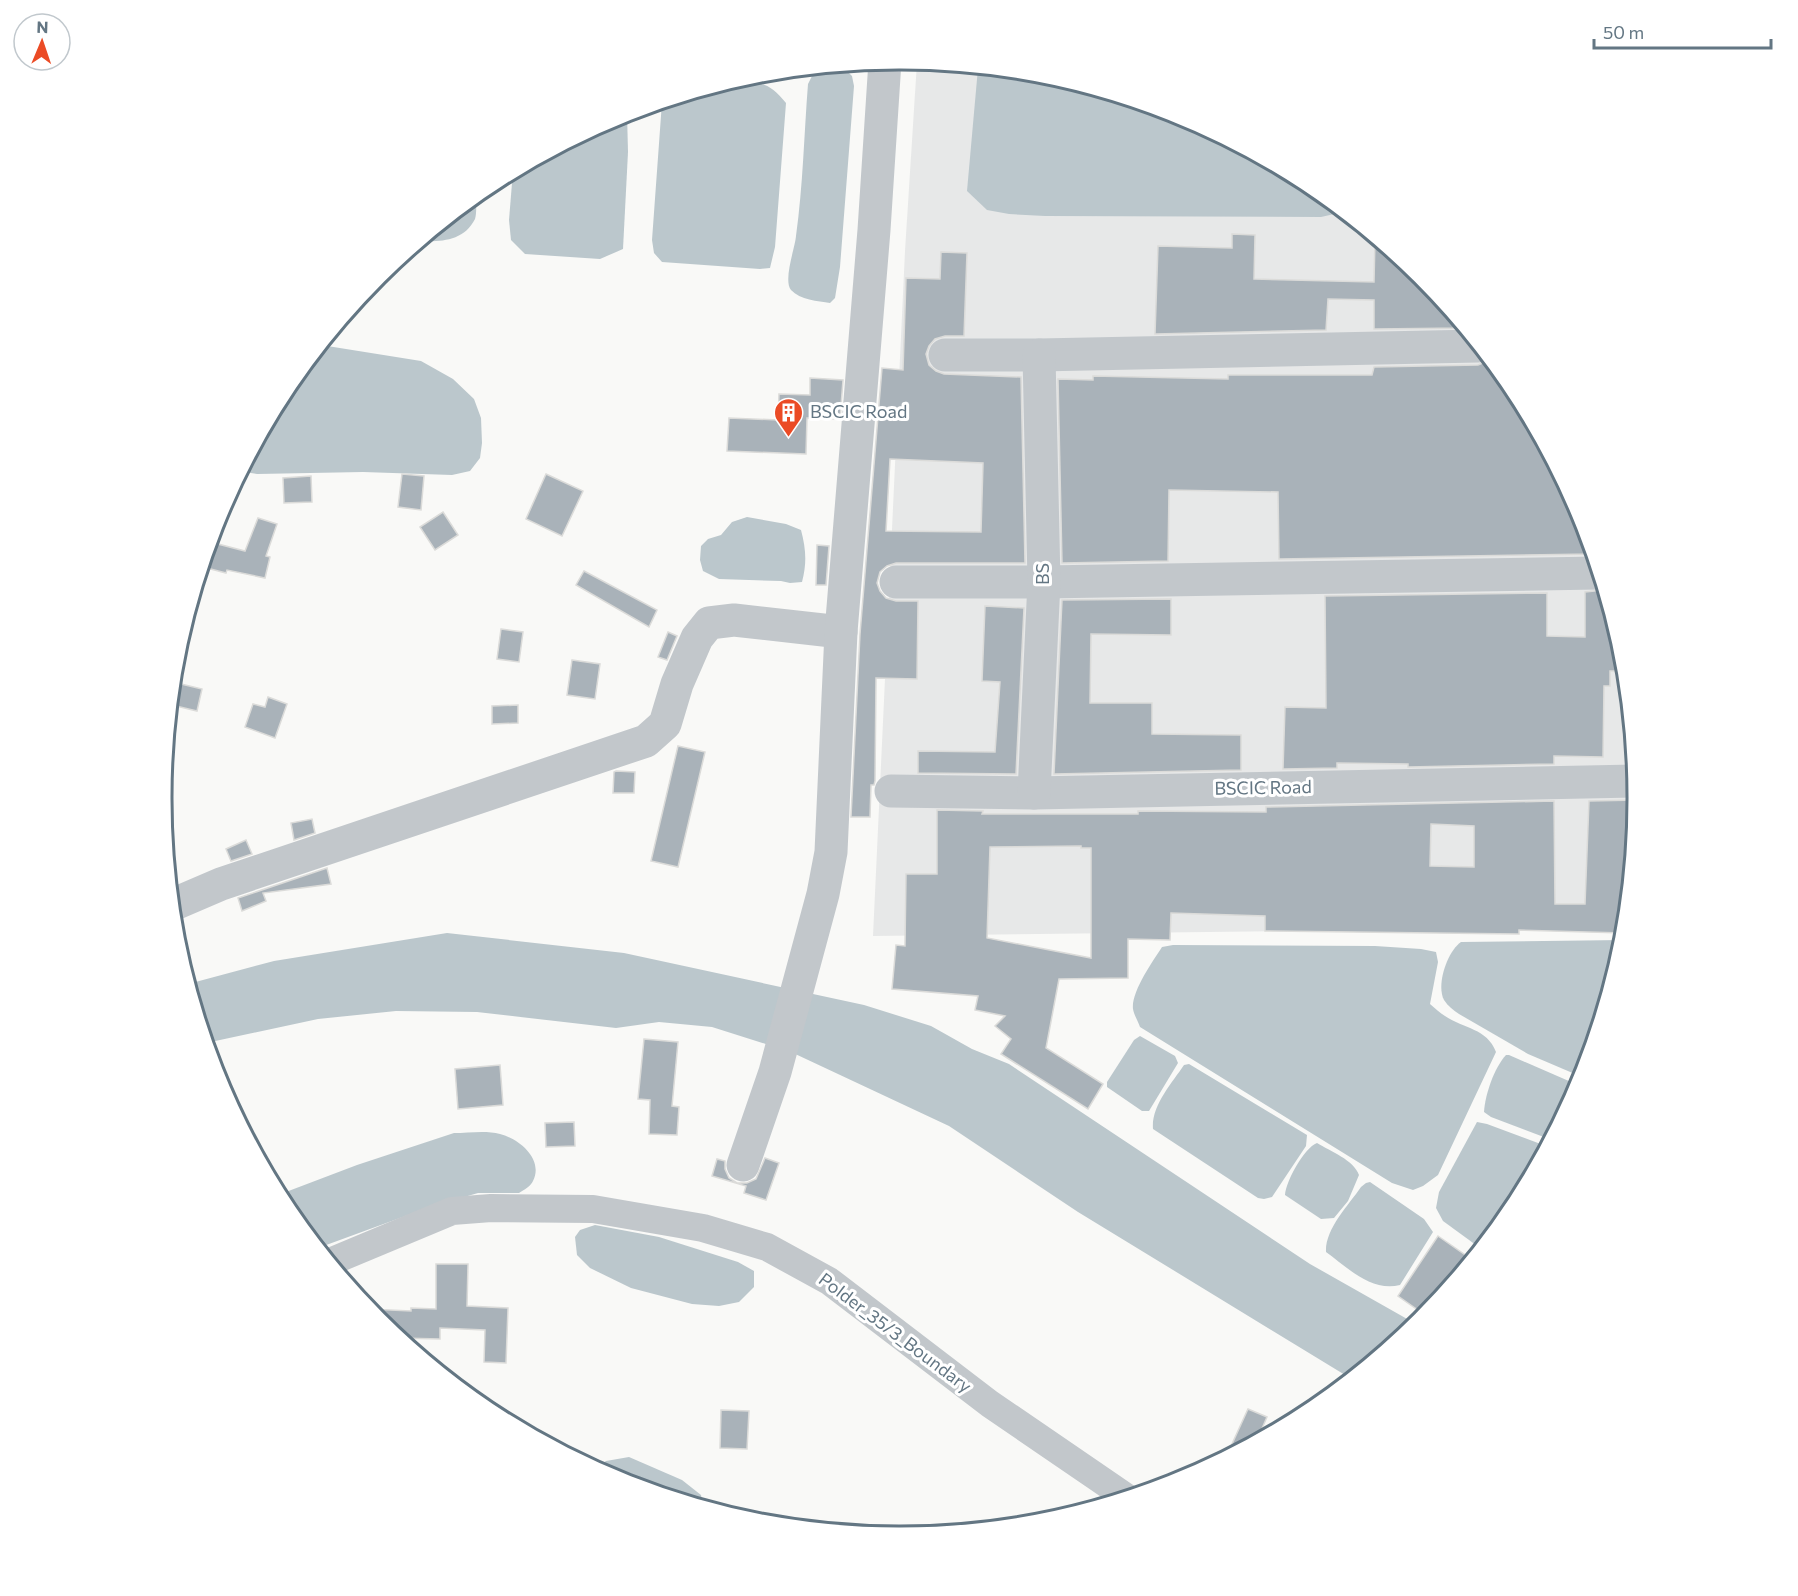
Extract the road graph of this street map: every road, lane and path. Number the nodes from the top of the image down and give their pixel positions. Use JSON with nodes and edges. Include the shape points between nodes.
{"nodes":[{"id":1,"x":884,"y":71,"type":"edge"},
{"id":2,"x":1469,"y":346,"type":"edge"},
{"id":3,"x":945,"y":355,"type":"dead end"},
{"id":4,"x":1039,"y":355,"type":"junction"},
{"id":5,"x":1591,"y":573,"type":"edge"},
{"id":6,"x":896,"y":582,"type":"dead end"},
{"id":7,"x":1044,"y":582,"type":"junction"},
{"id":8,"x":841,"y":632,"type":"junction"},
{"id":9,"x":1626,"y":781,"type":"edge"},
{"id":10,"x":891,"y":790,"type":"dead end"},
{"id":11,"x":1034,"y":793,"type":"junction"},
{"id":12,"x":179,"y":902,"type":"edge"},
{"id":13,"x":743,"y":1165,"type":"dead end"},
{"id":14,"x":337,"y":1259,"type":"edge"},
{"id":15,"x":1118,"y":1492,"type":"edge"}],
"edges":[{"from":1,"to":8,"type":"street"},
{"from":2,"to":4,"type":"street"},
{"from":3,"to":4,"type":"street"},
{"from":4,"to":7,"type":"street","name":"BS"},
{"from":5,"to":7,"type":"street"},
{"from":6,"to":7,"type":"street"},
{"from":7,"to":11,"type":"street","name":"BS"},
{"from":8,"to":12,"type":"street","via":[[734,620],[710,623],[697,638],[665,724],[646,741],[221,884]]},
{"from":8,"to":13,"type":"street","via":[[831,852],[775,1072]]},
{"from":9,"to":11,"type":"street","name":"BSCIC Road"},
{"from":10,"to":11,"type":"street","name":"BSCIC Road"},
{"from":14,"to":15,"type":"street","name":"Polder_35/3_Boundary","via":[[452,1211],[491,1208],[593,1209],[724,1234],[767,1247],[829,1281],[990,1404]]}]}
